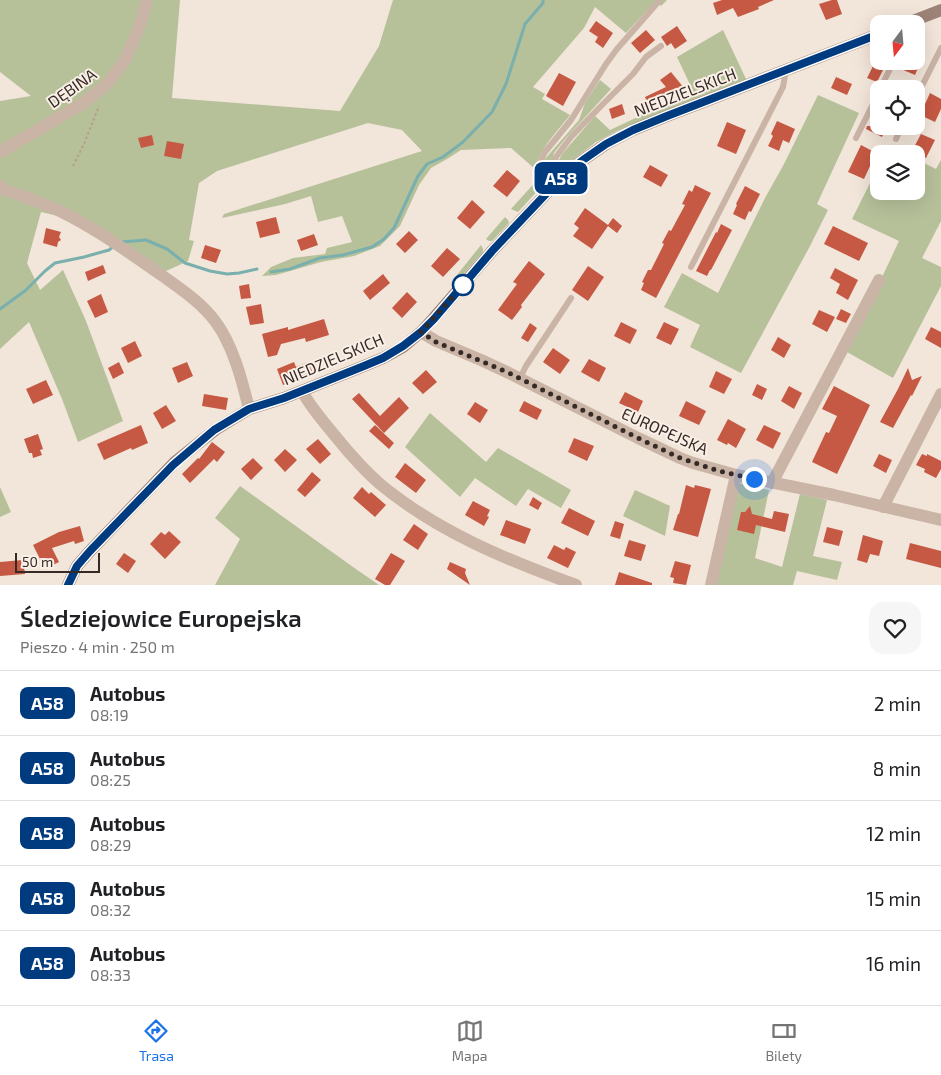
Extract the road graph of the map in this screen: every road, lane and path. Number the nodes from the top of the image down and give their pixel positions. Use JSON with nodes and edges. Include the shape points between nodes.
{"nodes":[{"id":1,"x":148,"y":0,"type":"edge"},
{"id":2,"x":660,"y":0,"type":"edge"},
{"id":3,"x":941,"y":10,"type":"edge"},
{"id":4,"x":925,"y":16,"type":"edge"},
{"id":5,"x":870,"y":37,"type":"edge"},
{"id":6,"x":661,"y":46,"type":"dead end"},
{"id":7,"x":941,"y":48,"type":"edge"},
{"id":8,"x":786,"y":70,"type":"junction"},
{"id":9,"x":925,"y":80,"type":"edge"},
{"id":10,"x":108,"y":83,"type":"junction"},
{"id":11,"x":870,"y":109,"type":"edge"},
{"id":12,"x":898,"y":135,"type":"edge"},
{"id":13,"x":856,"y":138,"type":"dead end"},
{"id":14,"x":896,"y":139,"type":"dead end"},
{"id":15,"x":0,"y":152,"type":"edge"},
{"id":16,"x":73,"y":166,"type":"dead end"},
{"id":17,"x":561,"y":178,"type":"junction"},
{"id":18,"x":0,"y":186,"type":"edge"},
{"id":19,"x":550,"y":188,"type":"junction"},
{"id":20,"x":691,"y":267,"type":"dead end"},
{"id":21,"x":878,"y":280,"type":"dead end"},
{"id":22,"x":571,"y":298,"type":"dead end"},
{"id":23,"x":421,"y":332,"type":"junction"},
{"id":24,"x":520,"y":378,"type":"junction"},
{"id":25,"x":302,"y":391,"type":"junction"},
{"id":26,"x":941,"y":394,"type":"edge"},
{"id":27,"x":249,"y":409,"type":"junction"},
{"id":28,"x":736,"y":475,"type":"junction"},
{"id":29,"x":772,"y":483,"type":"junction"},
{"id":30,"x":883,"y":506,"type":"junction"},
{"id":31,"x":941,"y":520,"type":"edge"},
{"id":32,"x":68,"y":585,"type":"edge"},
{"id":33,"x":576,"y":585,"type":"edge"},
{"id":34,"x":711,"y":585,"type":"edge"}],
"edges":[{"from":1,"to":10,"type":"street","name":"DĘBINA","via":[[125,60]]},
{"from":2,"to":19,"type":"lane","via":[[617,49],[571,120],[545,152],[540,162]]},
{"from":3,"to":4,"type":"street"},
{"from":5,"to":8,"type":"street","name":"NIEDZIELSKICH"},
{"from":6,"to":17,"type":"lane","via":[[646,57],[571,137],[556,157],[554,166]]},
{"from":7,"to":9,"type":"lane"},
{"from":8,"to":17,"type":"street","name":"NIEDZIELSKICH","via":[[633,130],[606,144]]},
{"from":8,"to":20,"type":"lane","via":[[784,87]]},
{"from":10,"to":15,"type":"street","name":"DĘBINA","via":[[82,104]]},
{"from":10,"to":16,"type":"path"},
{"from":11,"to":13,"type":"lane"},
{"from":12,"to":14,"type":"lane"},
{"from":17,"to":19,"type":"street","name":"NIEDZIELSKICH"},
{"from":18,"to":27,"type":"street","via":[[60,211],[116,245],[199,303],[215,321],[231,351]]},
{"from":19,"to":23,"type":"street","name":"NIEDZIELSKICH"},
{"from":21,"to":29,"type":"street"},
{"from":22,"to":24,"type":"lane"},
{"from":23,"to":24,"type":"street","name":"EUROPEJSKA","via":[[436,342]]},
{"from":23,"to":25,"type":"street","name":"NIEDZIELSKICH","via":[[383,358]]},
{"from":24,"to":28,"type":"street","name":"EUROPEJSKA","via":[[680,458]]},
{"from":25,"to":27,"type":"street","name":"NIEDZIELSKICH"},
{"from":25,"to":33,"type":"street","via":[[345,448],[379,483],[412,508],[443,528],[496,553]]},
{"from":26,"to":30,"type":"street"},
{"from":27,"to":32,"type":"street","name":"NIEDZIELSKICH","via":[[214,430],[173,465],[77,566]]},
{"from":28,"to":29,"type":"street","name":"EUROPEJSKA"},
{"from":28,"to":34,"type":"street"},
{"from":29,"to":30,"type":"street","name":"EUROPEJSKA"},
{"from":30,"to":31,"type":"street","name":"EUROPEJSKA"}]}
